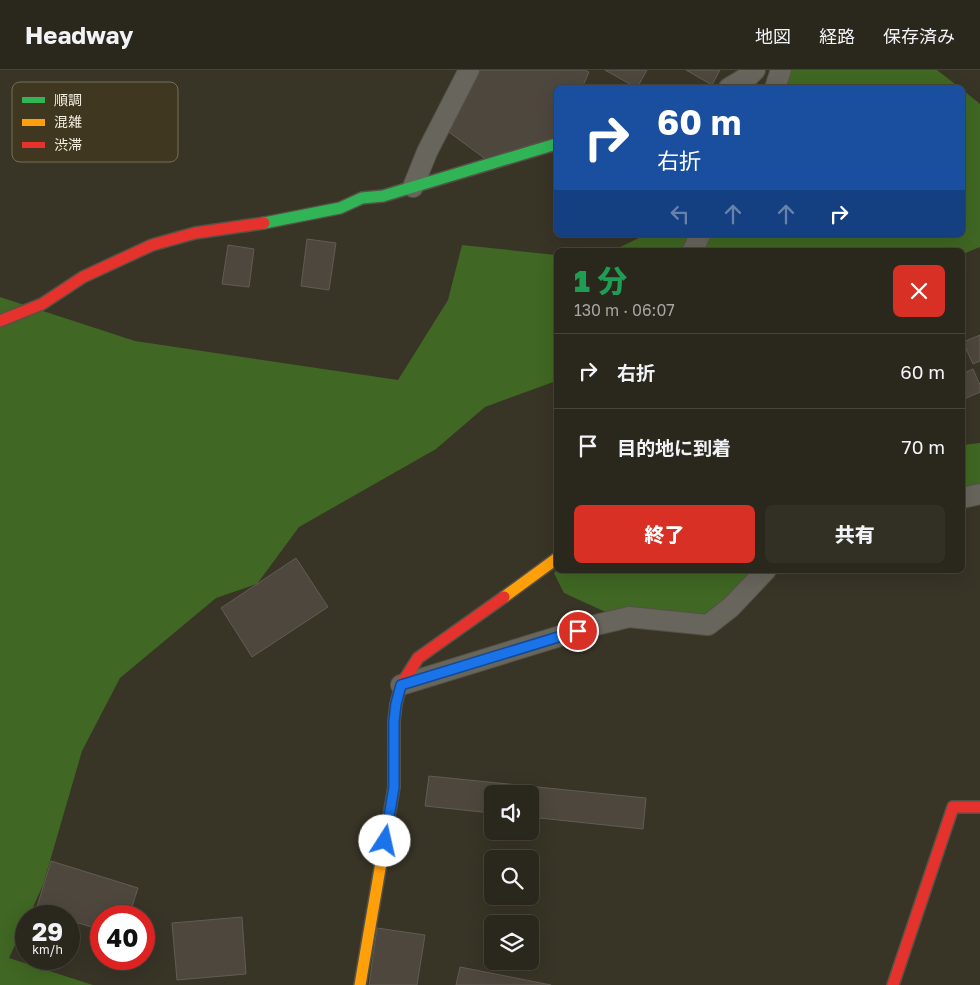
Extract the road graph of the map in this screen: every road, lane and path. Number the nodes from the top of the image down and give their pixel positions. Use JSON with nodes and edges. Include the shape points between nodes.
{"nodes":[{"id":1,"x":469,"y":70,"type":"edge"},
{"id":2,"x":755,"y":70,"type":"edge"},
{"id":3,"x":781,"y":70,"type":"edge"},
{"id":4,"x":734,"y":85,"type":"edge"},
{"id":5,"x":776,"y":85,"type":"edge"},
{"id":6,"x":554,"y":145,"type":"edge"},
{"id":7,"x":413,"y":187,"type":"junction"},
{"id":8,"x":0,"y":321,"type":"edge"},
{"id":9,"x":980,"y":494,"type":"edge"},
{"id":10,"x":965,"y":497,"type":"edge"},
{"id":11,"x":554,"y":560,"type":"edge"},
{"id":12,"x":763,"y":573,"type":"edge"},
{"id":13,"x":401,"y":685,"type":"junction"},
{"id":14,"x":980,"y":807,"type":"edge"},
{"id":15,"x":360,"y":985,"type":"edge"},
{"id":16,"x":893,"y":985,"type":"edge"}],
"edges":[{"from":1,"to":7,"type":"street"},
{"from":2,"to":4,"type":"street"},
{"from":3,"to":5,"type":"street"},
{"from":6,"to":7,"type":"street"},
{"from":7,"to":8,"type":"street","via":[[362,198],[340,208],[195,233],[152,245],[83,277],[42,304]]},
{"from":9,"to":10,"type":"street"},
{"from":11,"to":13,"type":"street","via":[[418,658]]},
{"from":12,"to":13,"type":"street","via":[[731,607],[708,625],[629,617]]},
{"from":13,"to":15,"type":"street","via":[[394,721],[394,787]]},
{"from":14,"to":16,"type":"street","via":[[954,807]]}]}
